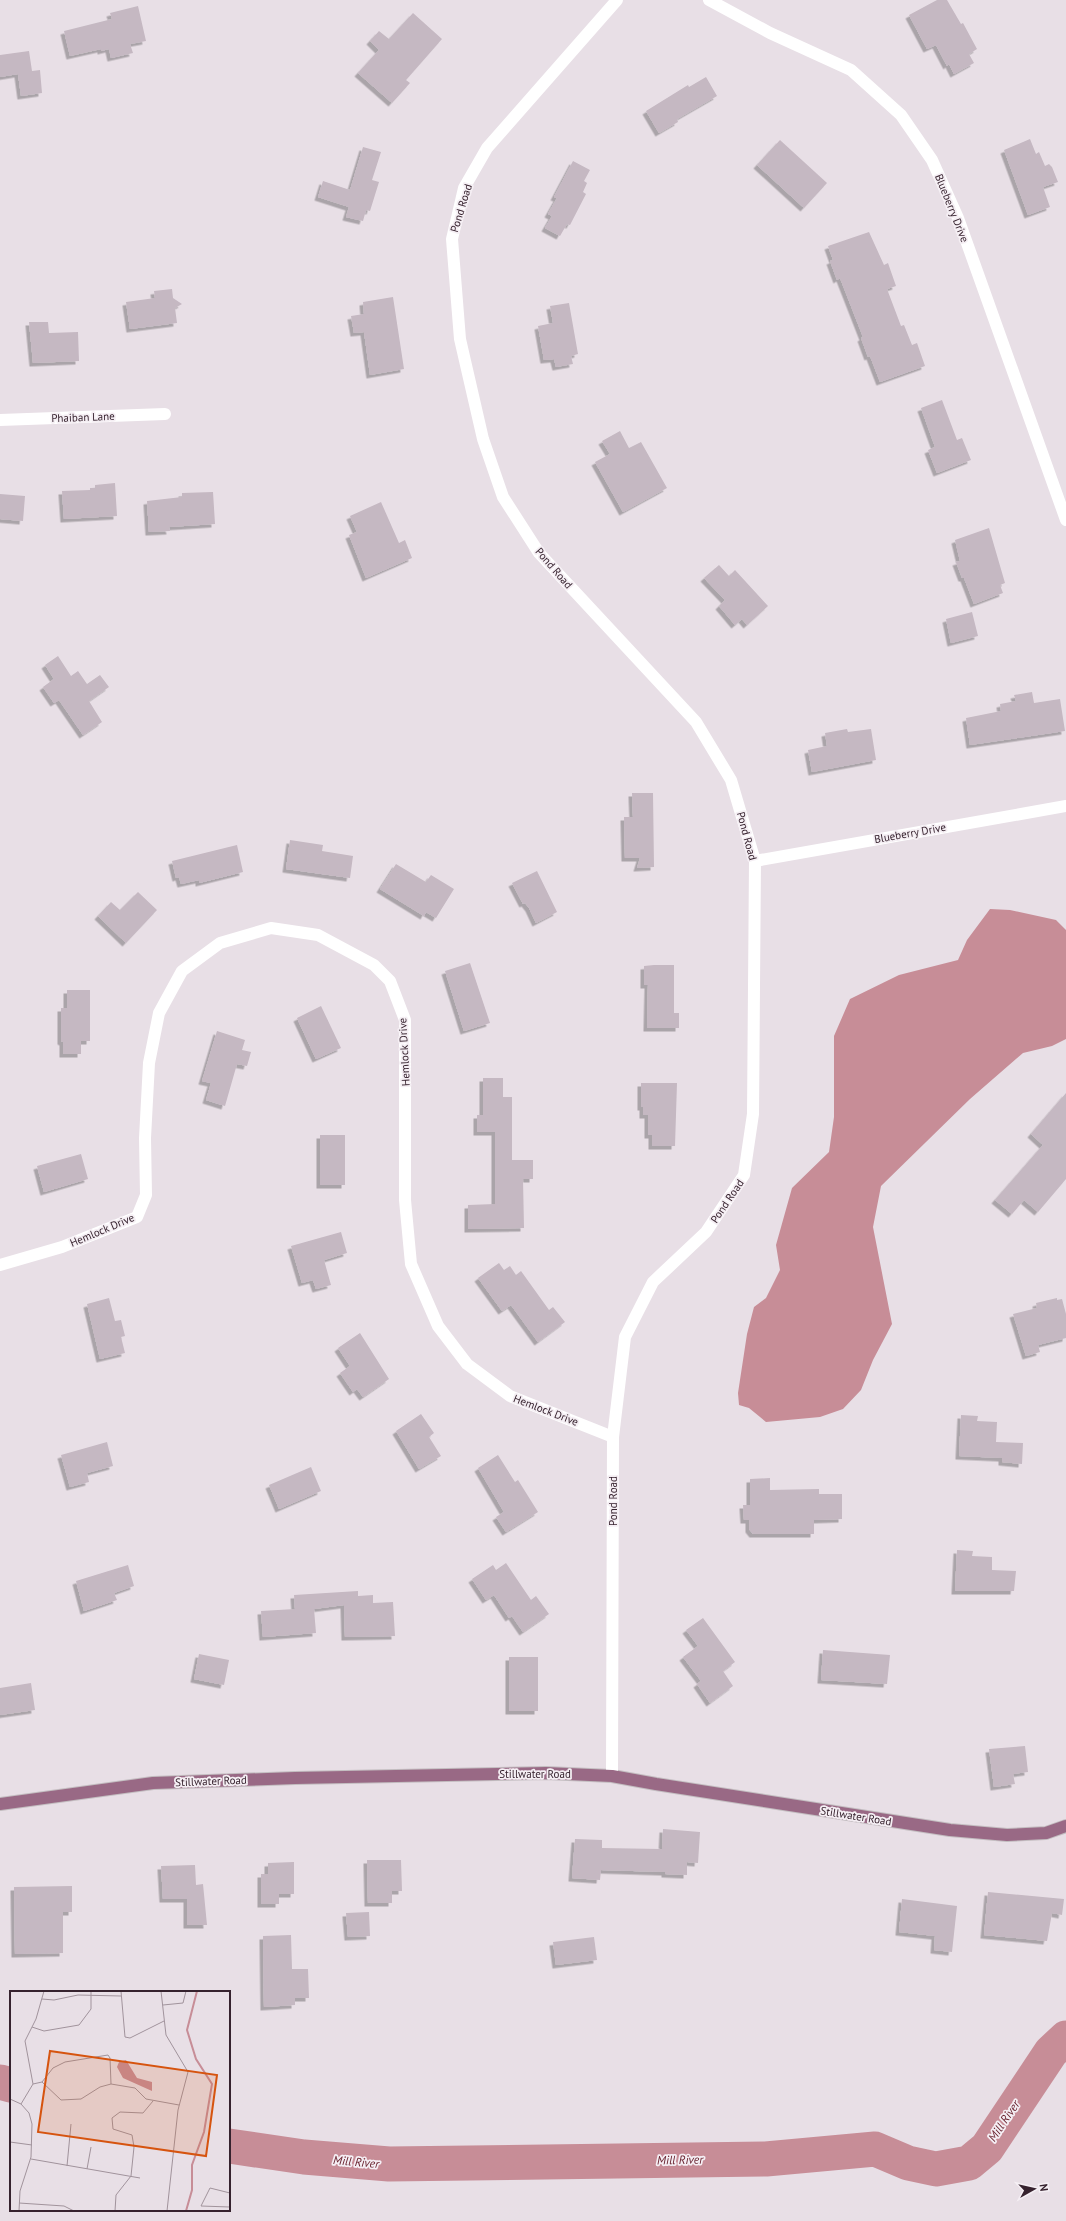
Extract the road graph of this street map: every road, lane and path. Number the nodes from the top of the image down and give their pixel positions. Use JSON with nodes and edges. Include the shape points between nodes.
{"nodes":[{"id":1,"x":617,"y":0,"type":"edge"},
{"id":2,"x":709,"y":0,"type":"edge"},
{"id":3,"x":165,"y":414,"type":"dead end"},
{"id":4,"x":0,"y":420,"type":"edge"},
{"id":5,"x":1066,"y":520,"type":"edge"},
{"id":6,"x":1066,"y":806,"type":"edge"},
{"id":7,"x":755,"y":861,"type":"junction"},
{"id":8,"x":0,"y":1265,"type":"edge"},
{"id":9,"x":613,"y":1437,"type":"junction"},
{"id":10,"x":612,"y":1776,"type":"junction"},
{"id":11,"x":0,"y":1804,"type":"edge"},
{"id":12,"x":1066,"y":1826,"type":"edge"}],
"edges":[{"from":1,"to":7,"type":"street","name":"Pond Road","via":[[487,148],[464,188],[452,239],[460,339],[483,439],[502,497],[539,553],[696,722],[731,780]]},
{"from":2,"to":5,"type":"street","name":"Blueberry Drive","via":[[770,33],[852,70],[901,116],[932,160],[958,218]]},
{"from":3,"to":4,"type":"street","name":"Phaiban Lane"},
{"from":6,"to":7,"type":"street","name":"Blueberry Drive"},
{"from":7,"to":9,"type":"street","name":"Pond Road","via":[[753,1114],[744,1175],[706,1232],[653,1282],[625,1337]]},
{"from":8,"to":9,"type":"street","name":"Hemlock Drive","via":[[62,1247],[137,1217],[146,1195],[145,1138],[149,1063],[159,1013],[182,970],[220,943],[271,928],[318,935],[374,965],[390,981],[405,1020],[405,1200],[411,1257],[438,1326],[467,1364],[510,1396]]},
{"from":9,"to":10,"type":"street","name":"Pond Road"},
{"from":10,"to":11,"type":"main road","name":"Stillwater Road","via":[[546,1773],[154,1783]]},
{"from":10,"to":12,"type":"main road","name":"Stillwater Road","via":[[950,1830],[1007,1835],[1046,1833]]}]}
